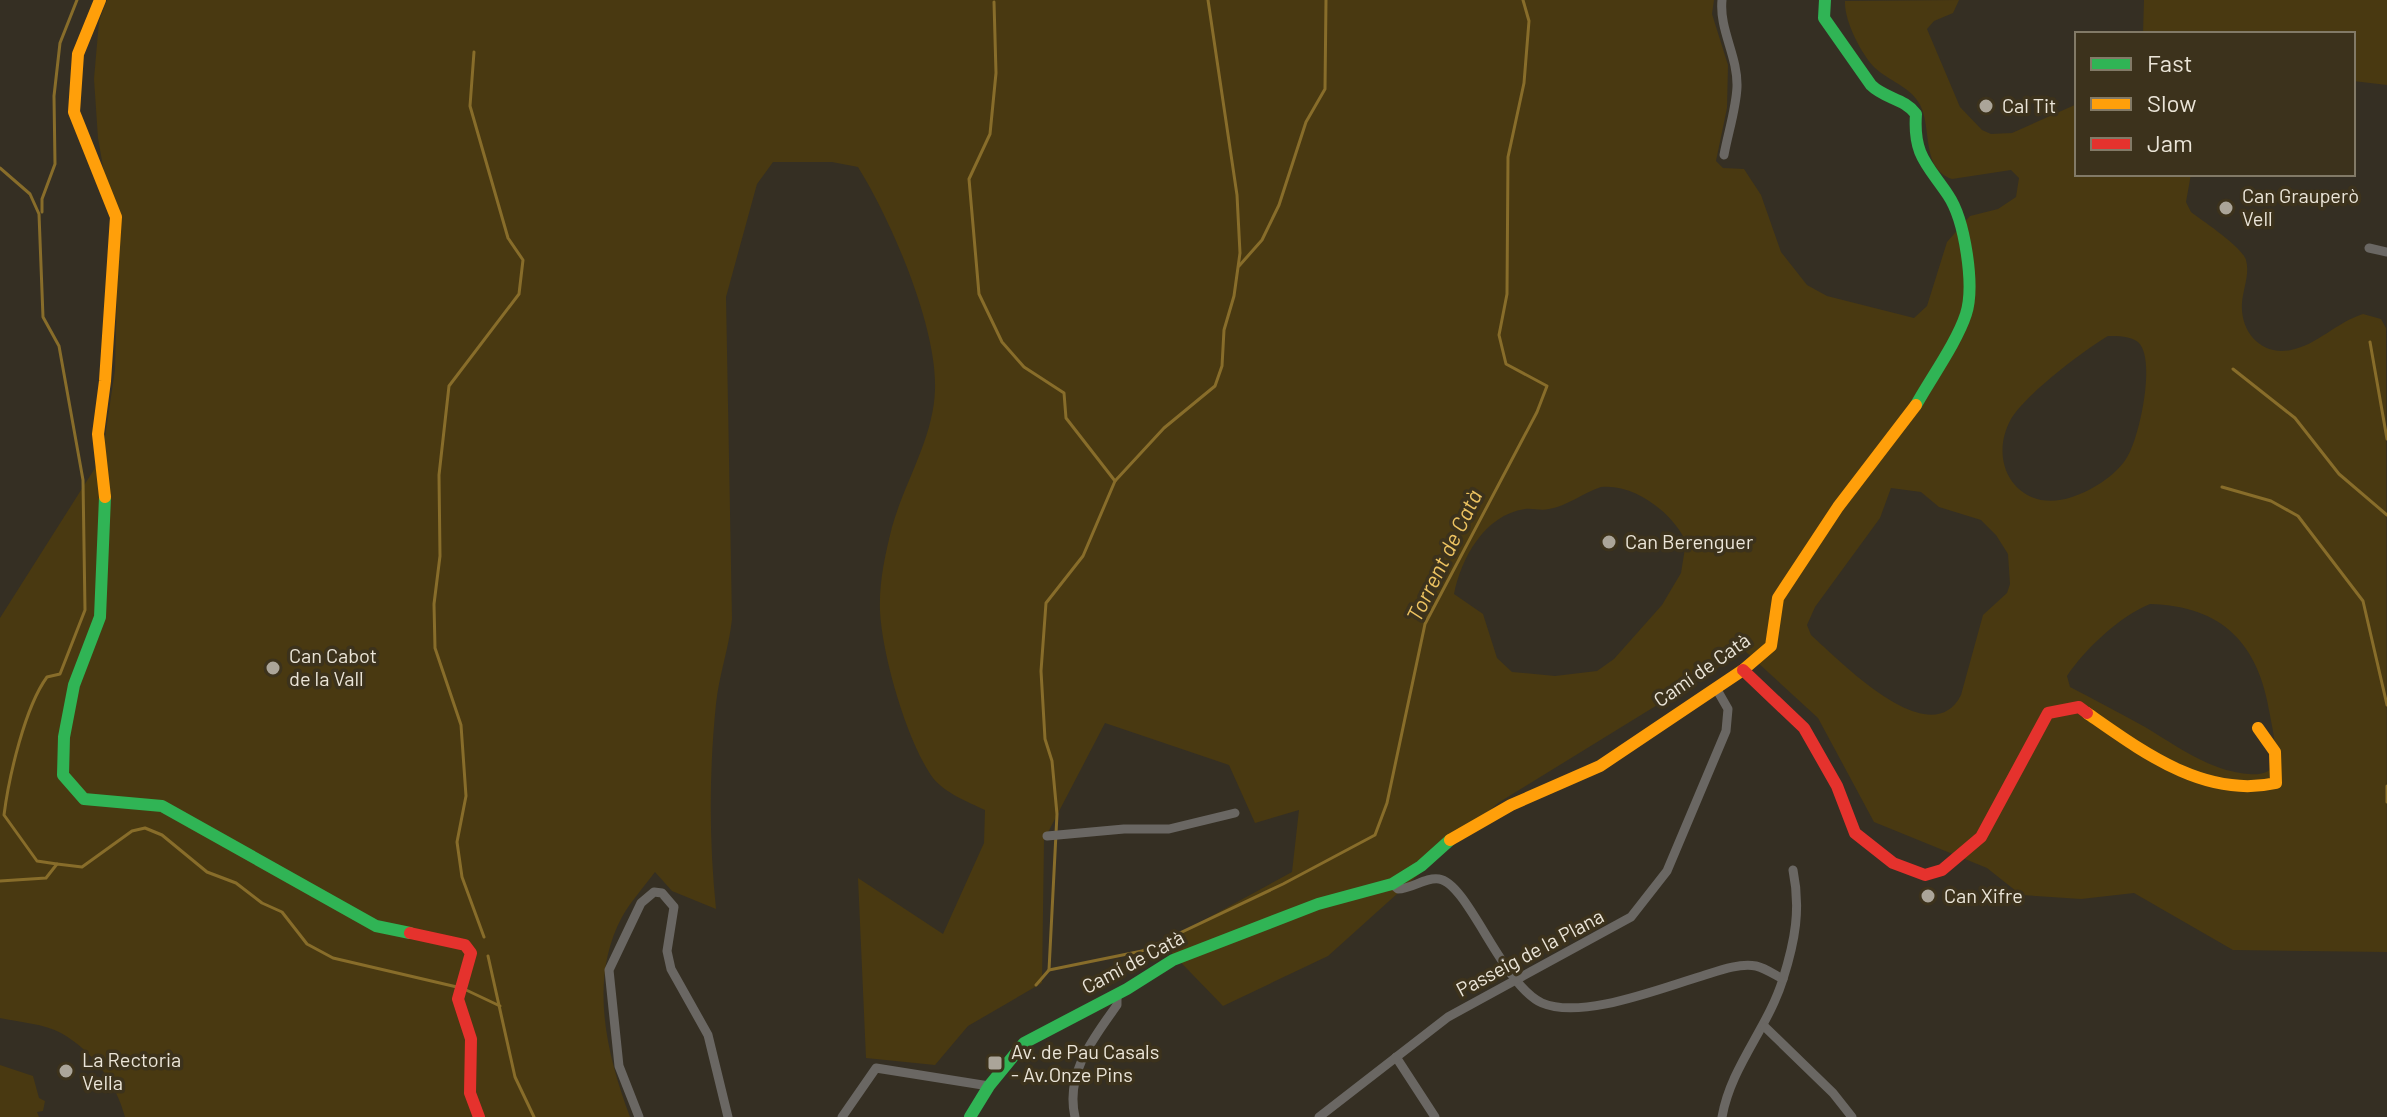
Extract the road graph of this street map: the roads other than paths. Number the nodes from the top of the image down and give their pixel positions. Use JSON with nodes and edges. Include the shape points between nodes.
{"nodes":[{"id":1,"x":100,"y":0,"type":"edge"},
{"id":2,"x":1722,"y":0,"type":"edge"},
{"id":3,"x":1825,"y":0,"type":"edge"},
{"id":4,"x":1724,"y":155,"type":"dead end"},
{"id":5,"x":2369,"y":248,"type":"dead end"},
{"id":6,"x":2387,"y":252,"type":"edge"},
{"id":7,"x":1743,"y":670,"type":"junction"},
{"id":8,"x":1716,"y":688,"type":"junction"},
{"id":9,"x":2258,"y":728,"type":"dead end"},
{"id":10,"x":1235,"y":813,"type":"dead end"},
{"id":11,"x":1047,"y":836,"type":"dead end"},
{"id":12,"x":1793,"y":870,"type":"dead end"},
{"id":13,"x":1392,"y":884,"type":"junction"},
{"id":14,"x":1783,"y":979,"type":"junction"},
{"id":15,"x":1514,"y":981,"type":"junction"},
{"id":16,"x":1117,"y":994,"type":"junction"},
{"id":17,"x":1765,"y":1027,"type":"junction"},
{"id":18,"x":1396,"y":1057,"type":"junction"},
{"id":19,"x":989,"y":1086,"type":"junction"},
{"id":20,"x":971,"y":1116,"type":"edge"},
{"id":21,"x":479,"y":1117,"type":"edge"},
{"id":22,"x":639,"y":1117,"type":"edge"},
{"id":23,"x":728,"y":1117,"type":"edge"},
{"id":24,"x":842,"y":1117,"type":"edge"},
{"id":25,"x":1075,"y":1117,"type":"edge"},
{"id":26,"x":1319,"y":1117,"type":"edge"},
{"id":27,"x":1435,"y":1117,"type":"edge"},
{"id":28,"x":1722,"y":1117,"type":"edge"},
{"id":29,"x":1852,"y":1117,"type":"edge"}],
"edges":[{"from":1,"to":21,"type":"street","via":[[78,54],[74,112],[116,217],[99,405],[100,474],[105,486],[100,617],[74,685],[63,775],[84,799],[162,806],[376,926],[465,945],[471,953],[458,999],[471,1039],[470,1093]]},
{"from":2,"to":4,"type":"street","via":[[1737,86]]},
{"from":3,"to":7,"type":"street","name":"Camí de Catà","via":[[1824,18],[1871,85],[1880,94],[1908,103],[1916,114],[1914,138],[1921,159],[1951,199],[1968,247],[1967,313],[1915,406],[1838,507],[1778,598],[1771,646]]},
{"from":5,"to":6,"type":"street"},
{"from":7,"to":8,"type":"street","name":"Camí de Catà"},
{"from":7,"to":9,"type":"street","via":[[1804,728],[1837,786],[1855,833],[1893,863],[1925,875],[1942,870],[1981,837],[2048,713],[2079,707],[2176,769],[2206,781],[2260,789],[2276,783],[2278,758],[2276,747]]},
{"from":8,"to":13,"type":"street","name":"Camí de Catà","via":[[1600,766],[1511,805],[1449,840]]},
{"from":8,"to":15,"type":"street","name":"Passeig de la Plana","via":[[1728,709],[1726,731],[1667,871],[1617,928]]},
{"from":10,"to":11,"type":"street","via":[[1169,829]]},
{"from":12,"to":14,"type":"street","via":[[1797,933]]},
{"from":13,"to":15,"type":"street","via":[[1398,889],[1429,880],[1449,884]]},
{"from":13,"to":16,"type":"street","name":"Camí de Catà","via":[[1227,937],[1173,960]]},
{"from":14,"to":15,"type":"street","via":[[1756,966],[1732,967],[1628,998],[1565,1009],[1541,1002]]},
{"from":14,"to":17,"type":"street"},
{"from":15,"to":18,"type":"street","name":"Passeig de la Plana","via":[[1448,1017]]},
{"from":16,"to":19,"type":"street","name":"Camí de Catà","via":[[1024,1043]]},
{"from":16,"to":25,"type":"street","via":[[1117,1005],[1078,1063]]},
{"from":17,"to":28,"type":"street","via":[[1727,1089]]},
{"from":17,"to":29,"type":"street"},
{"from":18,"to":26,"type":"street","name":"Passeig de la Plana"},
{"from":18,"to":27,"type":"street"},
{"from":19,"to":20,"type":"street"},
{"from":19,"to":24,"type":"street","via":[[876,1068]]},
{"from":22,"to":23,"type":"street","via":[[619,1066],[609,970],[641,903],[654,892],[674,907],[667,951],[671,969],[708,1035]]}]}
